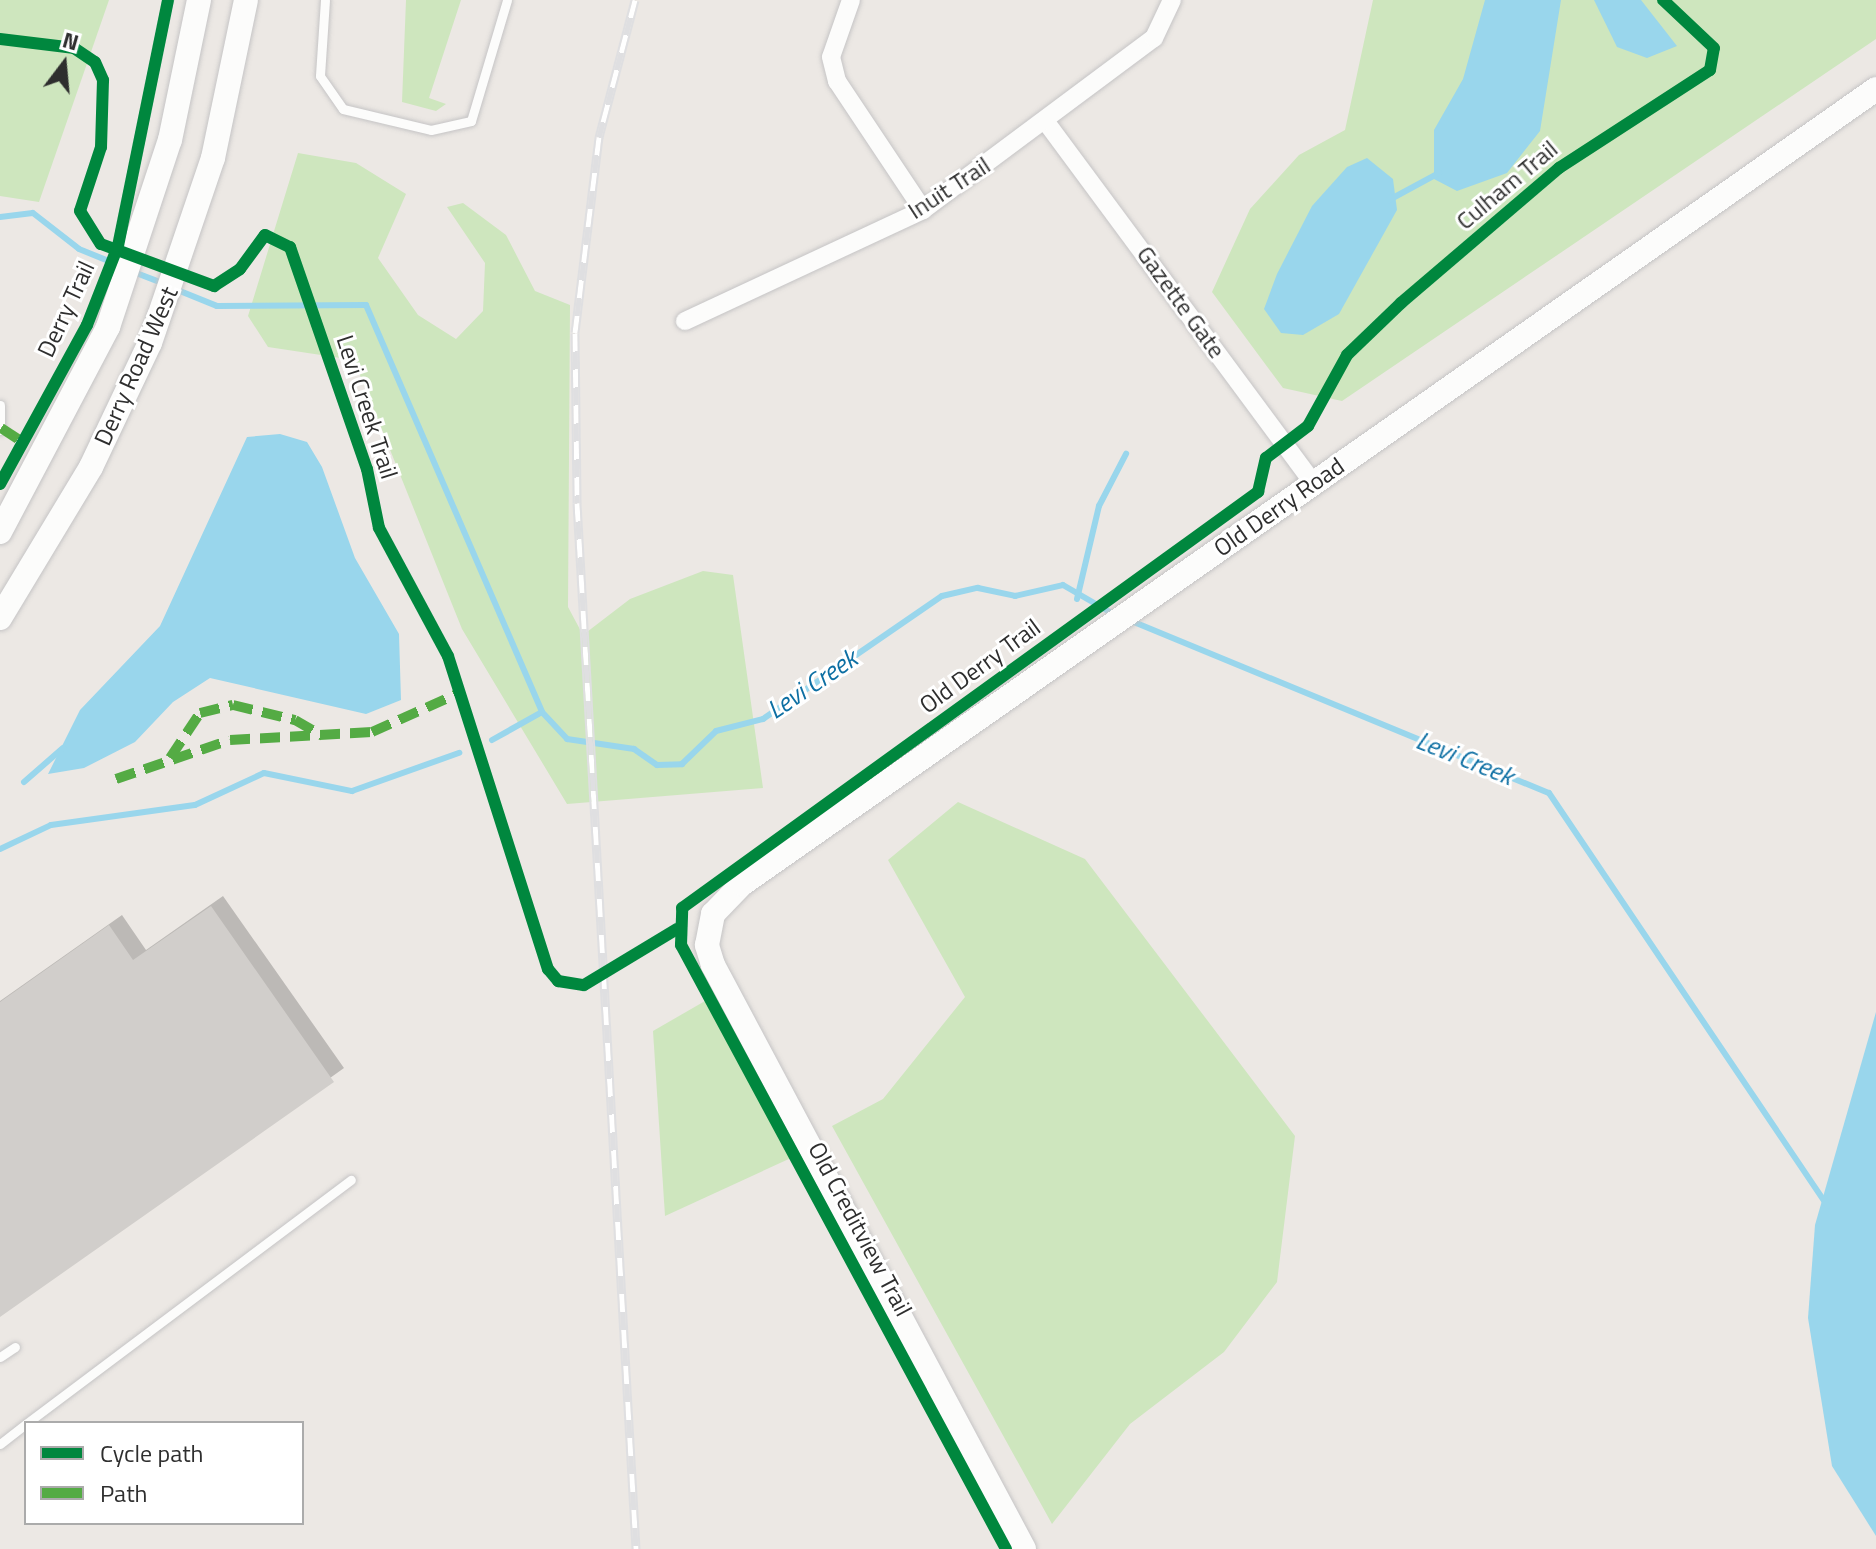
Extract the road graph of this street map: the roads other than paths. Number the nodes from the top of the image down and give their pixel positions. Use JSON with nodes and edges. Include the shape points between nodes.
{"nodes":[{"id":1,"x":199,"y":0,"type":"edge"},
{"id":2,"x":246,"y":0,"type":"edge"},
{"id":3,"x":325,"y":0,"type":"edge"},
{"id":4,"x":507,"y":0,"type":"edge"},
{"id":5,"x":851,"y":0,"type":"edge"},
{"id":6,"x":1172,"y":0,"type":"edge"},
{"id":7,"x":1876,"y":89,"type":"edge"},
{"id":8,"x":1046,"y":122,"type":"junction"},
{"id":9,"x":923,"y":210,"type":"junction"},
{"id":10,"x":685,"y":321,"type":"dead end"},
{"id":11,"x":0,"y":405,"type":"edge"},
{"id":12,"x":0,"y":430,"type":"edge"},
{"id":13,"x":1314,"y":484,"type":"junction"},
{"id":14,"x":0,"y":532,"type":"edge"},
{"id":15,"x":0,"y":618,"type":"edge"},
{"id":16,"x":351,"y":1180,"type":"dead end"},
{"id":17,"x":15,"y":1347,"type":"dead end"},
{"id":18,"x":0,"y":1357,"type":"edge"},
{"id":19,"x":31,"y":1421,"type":"edge"},
{"id":20,"x":24,"y":1426,"type":"edge"},
{"id":21,"x":0,"y":1444,"type":"edge"},
{"id":22,"x":1024,"y":1549,"type":"edge"}],
"edges":[{"from":1,"to":14,"type":"street","name":"Derry Road West","via":[[146,224],[108,327]]},
{"from":2,"to":15,"type":"street","name":"Derry Road West","via":[[189,240],[150,343],[91,467]]},
{"from":3,"to":4,"type":"lane","via":[[320,76],[343,109],[431,130],[471,121]]},
{"from":5,"to":9,"type":"street","via":[[831,57],[837,81]]},
{"from":6,"to":8,"type":"street","name":"Inuit Trail","via":[[1154,38]]},
{"from":7,"to":13,"type":"street","name":"Old Derry Road"},
{"from":8,"to":9,"type":"street","name":"Inuit Trail"},
{"from":8,"to":13,"type":"street","name":"Gazette Gate"},
{"from":9,"to":10,"type":"street","name":"Inuit Trail"},
{"from":11,"to":12,"type":"lane"},
{"from":13,"to":22,"type":"street","name":"Old Derry Road","via":[[724,898],[713,914],[707,945]]},
{"from":16,"to":19,"type":"lane"},
{"from":17,"to":18,"type":"lane"},
{"from":20,"to":21,"type":"lane"}]}
